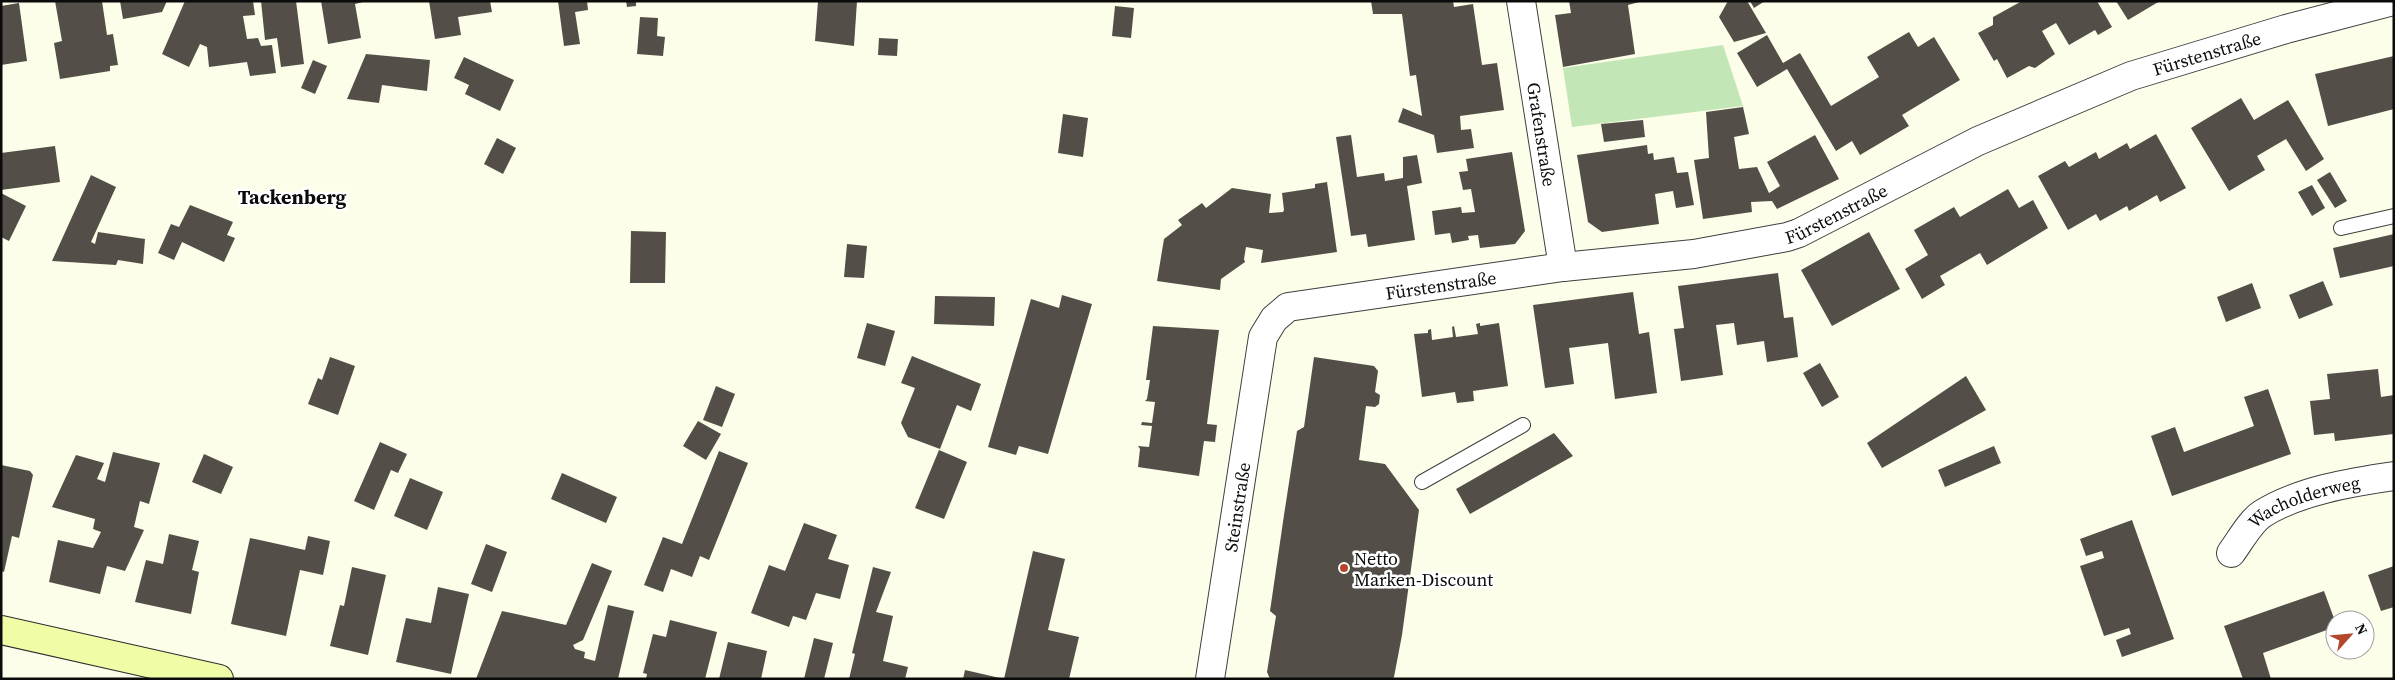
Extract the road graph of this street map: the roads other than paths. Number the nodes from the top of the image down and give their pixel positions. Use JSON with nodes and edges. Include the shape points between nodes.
{"nodes":[{"id":1,"x":1521,"y":1,"type":"edge"},
{"id":2,"x":2393,"y":1,"type":"edge"},
{"id":3,"x":2394,"y":216,"type":"edge"},
{"id":4,"x":2342,"y":228,"type":"dead end"},
{"id":5,"x":1562,"y":267,"type":"junction"},
{"id":6,"x":1263,"y":337,"type":"joint"},
{"id":7,"x":1523,"y":425,"type":"dead end"},
{"id":8,"x":2394,"y":476,"type":"edge"},
{"id":9,"x":1422,"y":482,"type":"dead end"},
{"id":10,"x":2231,"y":553,"type":"dead end"},
{"id":11,"x":1,"y":630,"type":"edge"},
{"id":12,"x":219,"y":679,"type":"edge"},
{"id":13,"x":1210,"y":679,"type":"edge"}],
"edges":[{"from":1,"to":5,"type":"street","name":"Grafenstraße"},
{"from":2,"to":5,"type":"street","name":"Fürstenstraße","via":[[2286,29],[2131,76],[1978,141],[1799,234],[1694,254]]},
{"from":3,"to":4,"type":"lane"},
{"from":5,"to":6,"type":"street","name":"Fürstenstraße","via":[[1301,304],[1280,313]]},
{"from":6,"to":13,"type":"street","name":"Steinstraße"},
{"from":7,"to":9,"type":"lane"},
{"from":8,"to":10,"type":"street","name":"Wacholderweg","via":[[2353,483],[2284,503],[2260,515]]},
{"from":11,"to":12,"type":"main road"}]}
